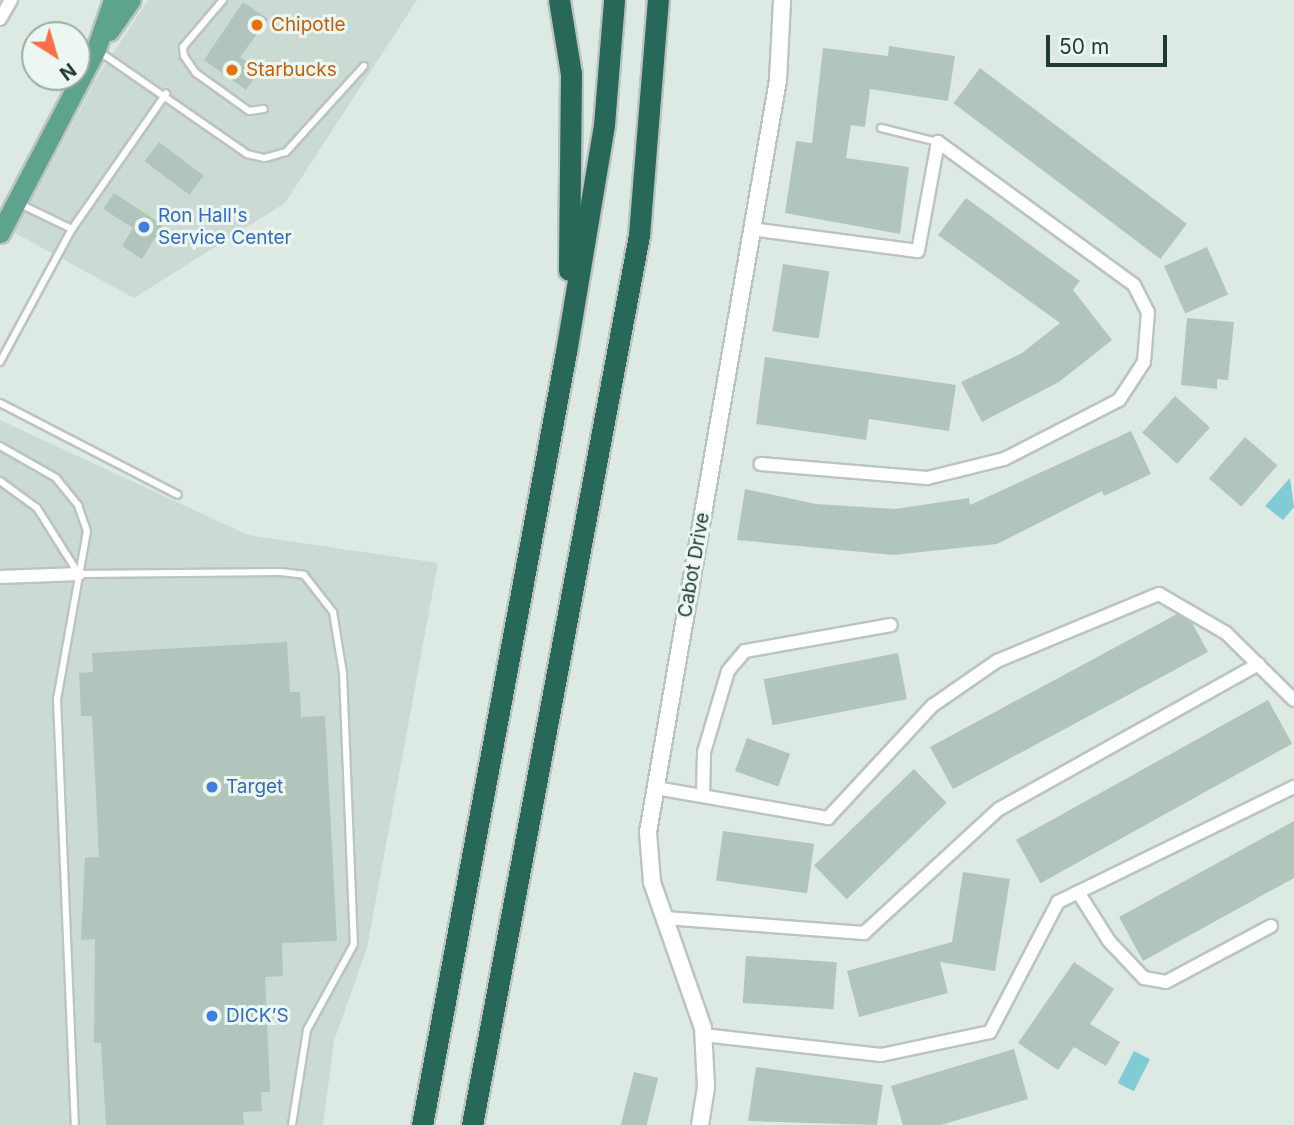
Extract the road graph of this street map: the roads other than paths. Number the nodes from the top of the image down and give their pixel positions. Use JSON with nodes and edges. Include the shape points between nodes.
{"nodes":[{"id":1,"x":12,"y":0,"type":"edge"},
{"id":2,"x":113,"y":0,"type":"edge"},
{"id":3,"x":131,"y":0,"type":"edge"},
{"id":4,"x":223,"y":0,"type":"edge"},
{"id":5,"x":559,"y":0,"type":"edge"},
{"id":6,"x":614,"y":0,"type":"edge"},
{"id":7,"x":658,"y":0,"type":"edge"},
{"id":8,"x":674,"y":0,"type":"edge"},
{"id":9,"x":782,"y":0,"type":"edge"},
{"id":10,"x":0,"y":19,"type":"edge"},
{"id":11,"x":96,"y":49,"type":"junction"},
{"id":12,"x":364,"y":66,"type":"dead end"},
{"id":13,"x":655,"y":80,"type":"junction"},
{"id":14,"x":166,"y":94,"type":"junction"},
{"id":15,"x":264,"y":109,"type":"dead end"},
{"id":16,"x":881,"y":128,"type":"dead end"},
{"id":17,"x":938,"y":142,"type":"junction"},
{"id":18,"x":16,"y":203,"type":"junction"},
{"id":19,"x":72,"y":229,"type":"junction"},
{"id":20,"x":751,"y":229,"type":"junction"},
{"id":21,"x":0,"y":233,"type":"edge"},
{"id":22,"x":566,"y":352,"type":"junction"},
{"id":23,"x":0,"y":362,"type":"edge"},
{"id":24,"x":0,"y":403,"type":"edge"},
{"id":25,"x":0,"y":446,"type":"edge"},
{"id":26,"x":761,"y":464,"type":"dead end"},
{"id":27,"x":0,"y":481,"type":"edge"},
{"id":28,"x":178,"y":495,"type":"dead end"},
{"id":29,"x":79,"y":574,"type":"junction"},
{"id":30,"x":0,"y":577,"type":"edge"},
{"id":31,"x":891,"y":625,"type":"dead end"},
{"id":32,"x":1258,"y":664,"type":"junction"},
{"id":33,"x":1294,"y":700,"type":"edge"},
{"id":34,"x":1294,"y":787,"type":"edge"},
{"id":35,"x":656,"y":788,"type":"junction"},
{"id":36,"x":703,"y":796,"type":"junction"},
{"id":37,"x":1079,"y":892,"type":"junction"},
{"id":38,"x":665,"y":918,"type":"junction"},
{"id":39,"x":1271,"y":926,"type":"dead end"},
{"id":40,"x":704,"y":1035,"type":"junction"},
{"id":41,"x":75,"y":1125,"type":"edge"},
{"id":42,"x":292,"y":1125,"type":"edge"},
{"id":43,"x":422,"y":1125,"type":"edge"},
{"id":44,"x":472,"y":1125,"type":"edge"},
{"id":45,"x":700,"y":1125,"type":"edge"}],
"edges":[{"from":1,"to":10,"type":"street"},
{"from":2,"to":11,"type":"main road"},
{"from":3,"to":11,"type":"main road"},
{"from":4,"to":15,"type":"lane","via":[[190,37],[184,56],[196,73],[249,111]]},
{"from":5,"to":22,"type":"highway","via":[[571,74]]},
{"from":6,"to":22,"type":"highway","via":[[604,125]]},
{"from":7,"to":13,"type":"highway"},
{"from":8,"to":13,"type":"highway"},
{"from":9,"to":20,"type":"street","name":"Cabot Drive","via":[[778,80]]},
{"from":11,"to":14,"type":"lane"},
{"from":11,"to":18,"type":"main road"},
{"from":12,"to":14,"type":"lane","via":[[286,152],[265,158],[247,154]]},
{"from":13,"to":44,"type":"highway","via":[[639,234]]},
{"from":14,"to":19,"type":"lane"},
{"from":16,"to":17,"type":"lane"},
{"from":17,"to":20,"type":"street","via":[[918,251]]},
{"from":17,"to":26,"type":"street","via":[[1134,285],[1148,312],[1144,362],[1119,400],[1004,459],[927,478]]},
{"from":18,"to":19,"type":"lane"},
{"from":18,"to":21,"type":"main road"},
{"from":19,"to":23,"type":"lane"},
{"from":20,"to":35,"type":"street","name":"Cabot Drive"},
{"from":22,"to":43,"type":"highway"},
{"from":24,"to":28,"type":"lane"},
{"from":25,"to":29,"type":"lane","via":[[56,478],[78,505],[87,531]]},
{"from":27,"to":29,"type":"lane","via":[[37,508]]},
{"from":29,"to":30,"type":"street"},
{"from":29,"to":41,"type":"lane","via":[[57,699]]},
{"from":29,"to":42,"type":"lane","via":[[281,572],[310,580],[333,612],[343,673],[354,944],[307,1030]]},
{"from":31,"to":36,"type":"street","via":[[745,651],[727,671],[704,752]]},
{"from":32,"to":33,"type":"street"},
{"from":32,"to":36,"type":"street","via":[[1226,633],[1159,594],[997,661],[932,706],[828,818]]},
{"from":32,"to":38,"type":"street","via":[[999,809],[864,933]]},
{"from":34,"to":37,"type":"street"},
{"from":35,"to":36,"type":"street"},
{"from":35,"to":38,"type":"street","name":"Cabot Drive","via":[[648,832],[652,882]]},
{"from":37,"to":39,"type":"street","via":[[1109,941],[1144,978],[1166,982]]},
{"from":37,"to":40,"type":"street","via":[[1058,902],[990,1032],[881,1055]]},
{"from":38,"to":40,"type":"street","name":"Cabot Drive"},
{"from":40,"to":45,"type":"street","name":"Cabot Drive"}]}
